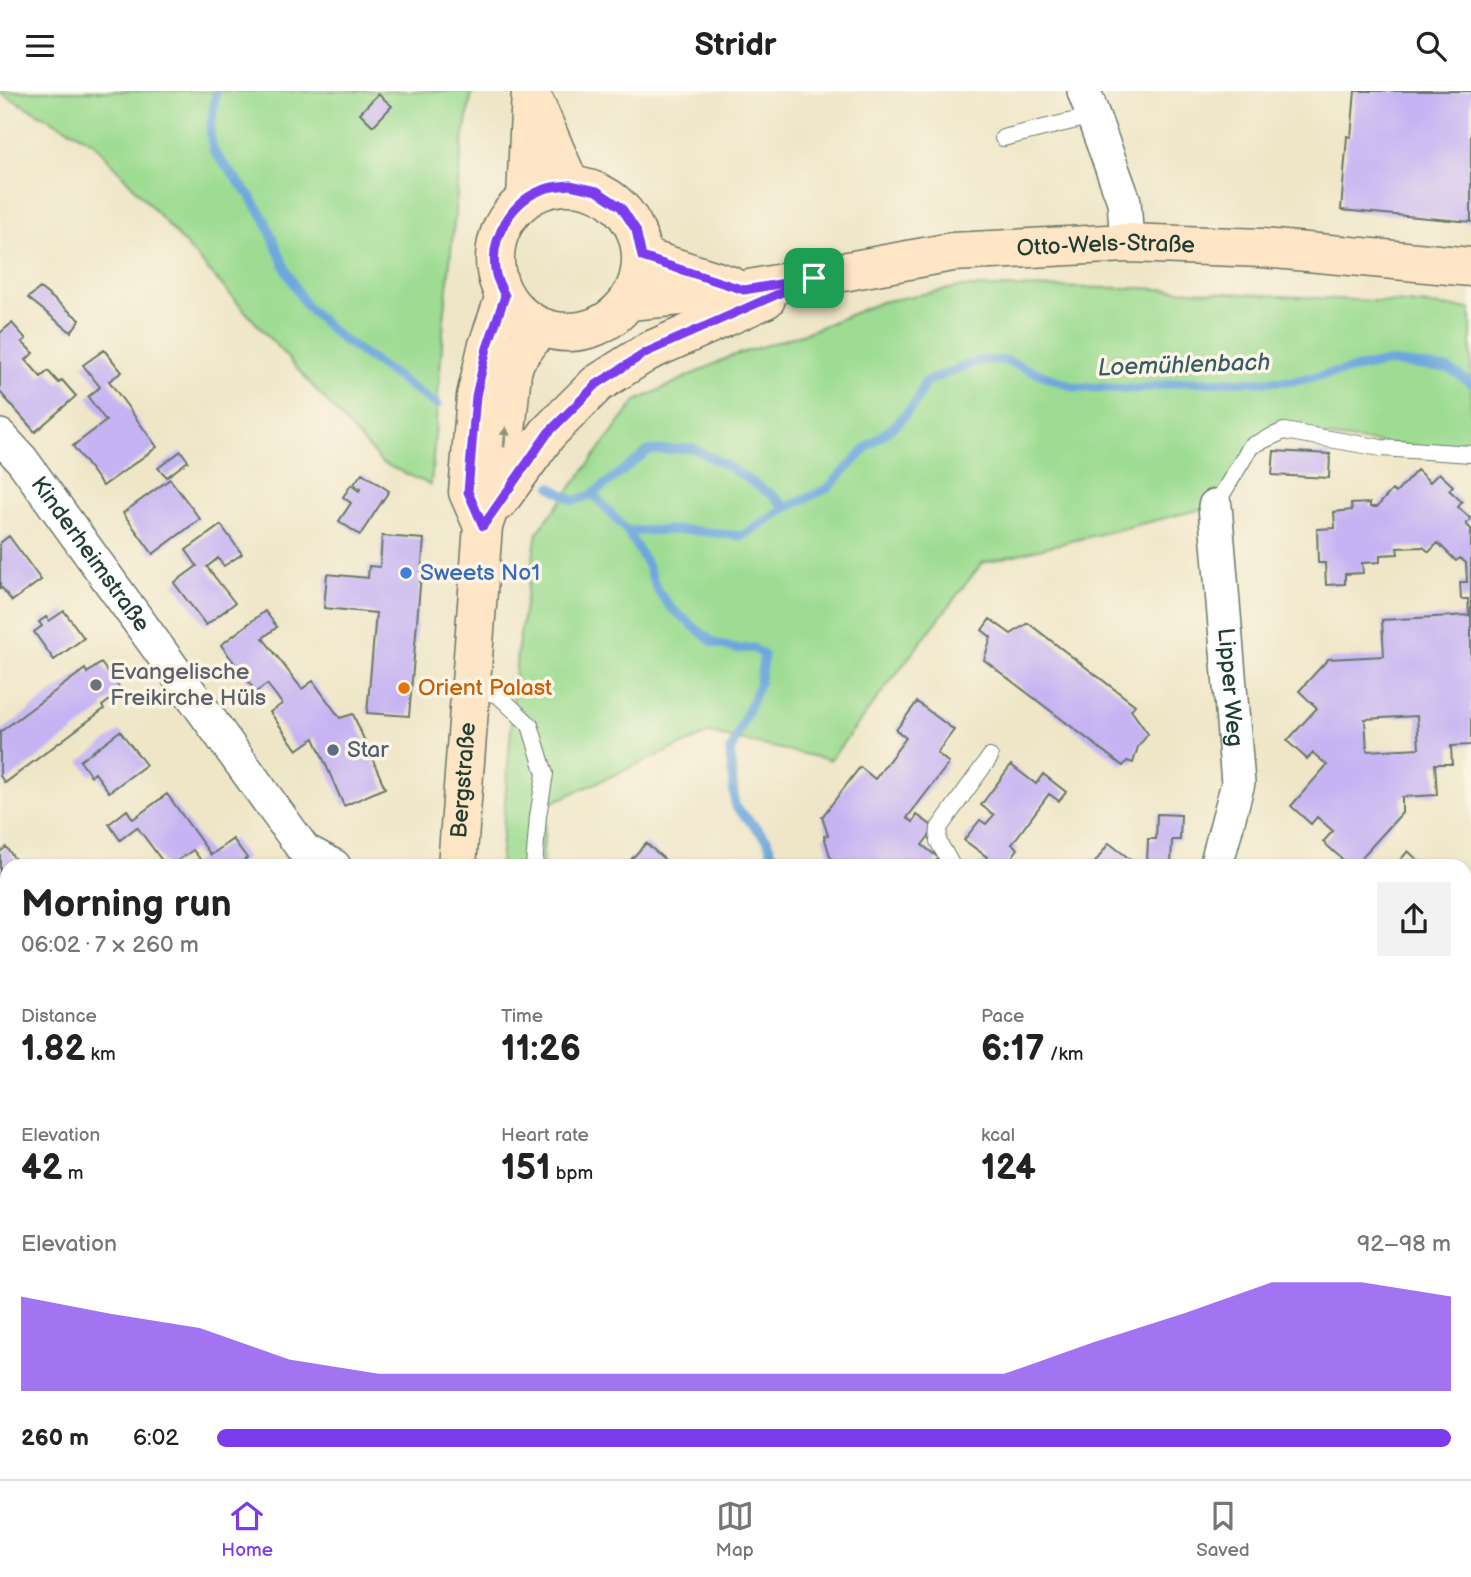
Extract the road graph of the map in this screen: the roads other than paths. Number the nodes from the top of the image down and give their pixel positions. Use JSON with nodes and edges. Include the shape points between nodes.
{"nodes":[{"id":1,"x":530,"y":91,"type":"edge"},
{"id":2,"x":1088,"y":104,"type":"edge"},
{"id":3,"x":1003,"y":138,"type":"dead end"},
{"id":4,"x":570,"y":185,"type":"junction"},
{"id":5,"x":526,"y":198,"type":"junction"},
{"id":6,"x":1127,"y":243,"type":"junction"},
{"id":7,"x":642,"y":257,"type":"junction"},
{"id":8,"x":1471,"y":267,"type":"edge"},
{"id":9,"x":814,"y":278,"type":"junction"},
{"id":10,"x":744,"y":290,"type":"junction"},
{"id":11,"x":505,"y":296,"type":"junction"},
{"id":12,"x":629,"y":301,"type":"junction"},
{"id":13,"x":541,"y":327,"type":"junction"},
{"id":14,"x":0,"y":436,"type":"edge"},
{"id":15,"x":1471,"y":454,"type":"edge"},
{"id":16,"x":1215,"y":506,"type":"joint"},
{"id":17,"x":483,"y":526,"type":"junction"},
{"id":18,"x":470,"y":688,"type":"junction"},
{"id":19,"x":990,"y":757,"type":"dead end"},
{"id":20,"x":321,"y":859,"type":"edge"},
{"id":21,"x":458,"y":859,"type":"edge"},
{"id":22,"x":535,"y":859,"type":"edge"},
{"id":23,"x":948,"y":859,"type":"edge"},
{"id":24,"x":1218,"y":859,"type":"edge"}],
"edges":[{"from":1,"to":4,"type":"main road"},
{"from":1,"to":5,"type":"main road"},
{"from":2,"to":3,"type":"lane"},
{"from":2,"to":6,"type":"street","via":[[1124,201]]},
{"from":4,"to":5,"type":"main road","via":[[547,188]]},
{"from":4,"to":7,"type":"main road","via":[[597,191],[621,207],[636,230]]},
{"from":5,"to":11,"type":"main road","via":[[499,232],[496,275]]},
{"from":6,"to":8,"type":"main road","name":"Otto-Wels-Straße","via":[[1263,248]]},
{"from":6,"to":9,"type":"main road","name":"Otto-Wels-Straße","via":[[952,252]]},
{"from":7,"to":10,"type":"main road","name":"Otto-Wels-Straße"},
{"from":7,"to":12,"type":"main road"},
{"from":9,"to":10,"type":"main road","name":"Otto-Wels-Straße"},
{"from":9,"to":17,"type":"main road","via":[[647,352],[597,384],[548,433]]},
{"from":10,"to":12,"type":"main road","name":"Otto-Wels-Straße"},
{"from":11,"to":13,"type":"main road","via":[[520,314]]},
{"from":11,"to":17,"type":"main road","name":"Bergstraße","via":[[476,396],[468,492]]},
{"from":12,"to":13,"type":"main road","via":[[611,318],[589,329],[565,332]]},
{"from":17,"to":13,"type":"main road","name":"Bergstraße","one_way":true,"via":[[502,471],[512,372],[516,359]]},
{"from":14,"to":20,"type":"street","name":"Kinderheimstraße","via":[[22,460],[304,850]]},
{"from":15,"to":16,"type":"lane","via":[[1381,448],[1283,431],[1251,446]]},
{"from":16,"to":24,"type":"street","name":"Lipper Weg","via":[[1238,783]]},
{"from":17,"to":18,"type":"main road","name":"Bergstraße"},
{"from":18,"to":21,"type":"main road","name":"Bergstraße"},
{"from":18,"to":22,"type":"lane","via":[[498,695],[530,725],[545,774]]},
{"from":19,"to":23,"type":"lane","via":[[939,828],[938,841]]}]}
